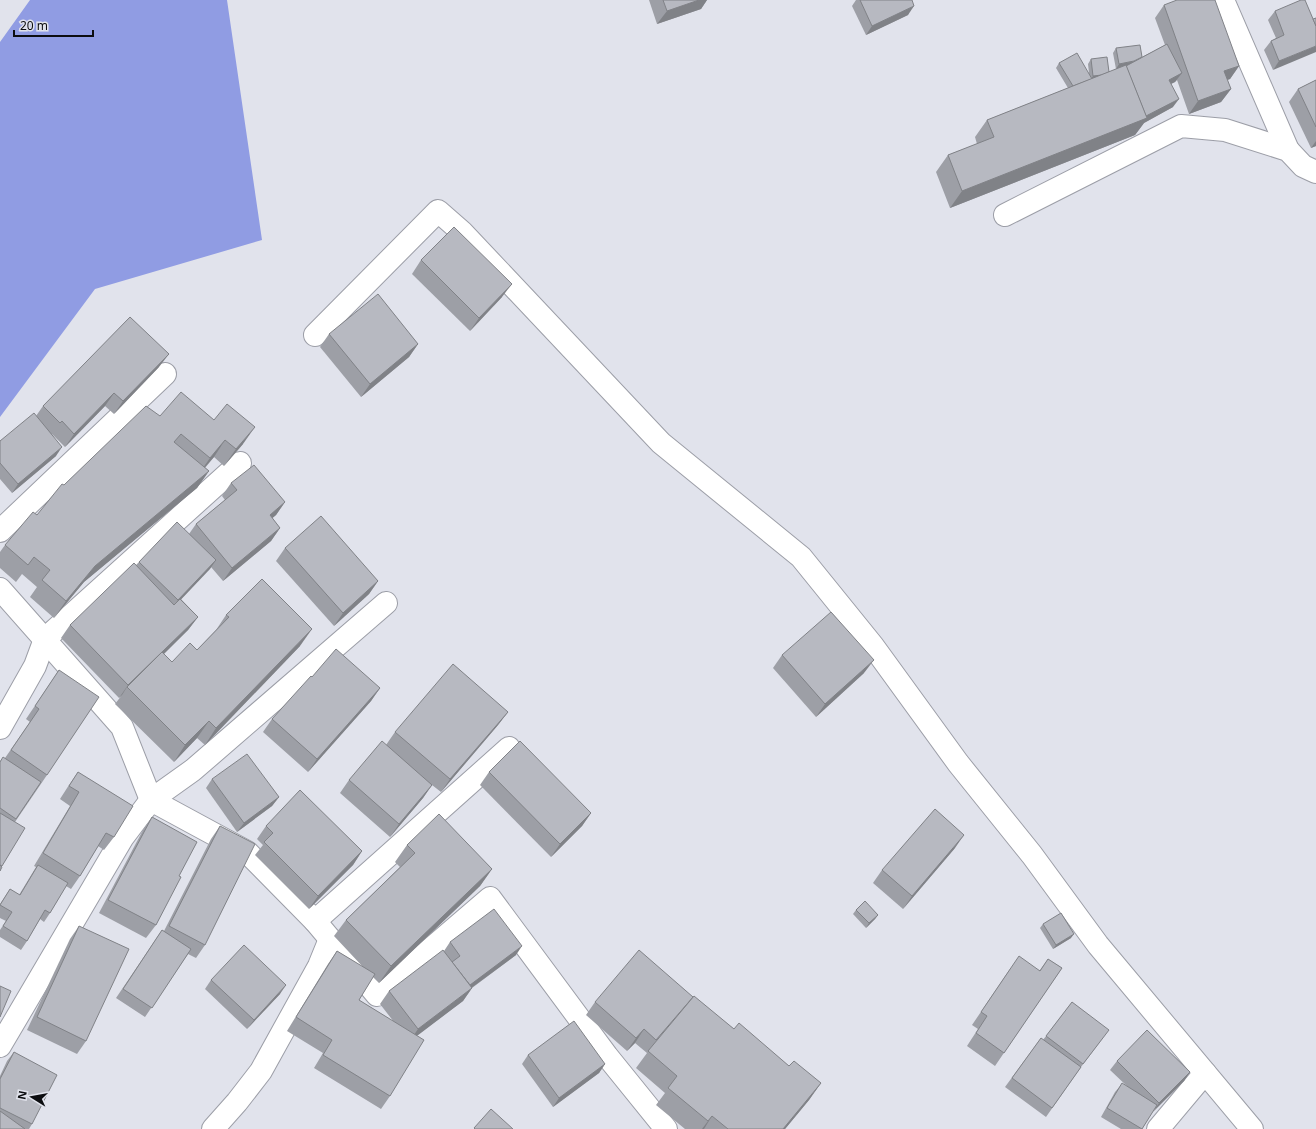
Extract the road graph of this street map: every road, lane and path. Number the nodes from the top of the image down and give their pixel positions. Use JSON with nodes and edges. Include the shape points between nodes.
{"nodes":[{"id":1,"x":1223,"y":0,"type":"edge"},
{"id":2,"x":1288,"y":150,"type":"junction"},
{"id":3,"x":1312,"y":166,"type":"edge"},
{"id":4,"x":1005,"y":215,"type":"dead end"},
{"id":5,"x":315,"y":335,"type":"dead end"},
{"id":6,"x":165,"y":374,"type":"edge"},
{"id":7,"x":240,"y":463,"type":"edge"},
{"id":8,"x":0,"y":531,"type":"edge"},
{"id":9,"x":0,"y":589,"type":"edge"},
{"id":10,"x":386,"y":603,"type":"dead end"},
{"id":11,"x":45,"y":640,"type":"junction"},
{"id":12,"x":0,"y":728,"type":"edge"},
{"id":13,"x":509,"y":748,"type":"dead end"},
{"id":14,"x":150,"y":800,"type":"junction"},
{"id":15,"x":315,"y":921,"type":"junction"},
{"id":16,"x":330,"y":939,"type":"junction"},
{"id":17,"x":0,"y":1046,"type":"edge"},
{"id":18,"x":1205,"y":1073,"type":"junction"},
{"id":19,"x":213,"y":1129,"type":"edge"},
{"id":20,"x":666,"y":1129,"type":"edge"},
{"id":21,"x":1158,"y":1129,"type":"edge"},
{"id":22,"x":1252,"y":1129,"type":"edge"}],
"edges":[{"from":1,"to":2,"type":"street"},
{"from":2,"to":3,"type":"street"},
{"from":2,"to":4,"type":"street","via":[[1225,130],[1181,126]]},
{"from":5,"to":18,"type":"street","via":[[438,211],[462,232],[661,443],[801,557],[873,646],[958,763],[1032,855],[1098,944]]},
{"from":6,"to":8,"type":"street"},
{"from":7,"to":11,"type":"street"},
{"from":9,"to":11,"type":"street"},
{"from":10,"to":14,"type":"street","via":[[193,770]]},
{"from":11,"to":12,"type":"street","via":[[35,666]]},
{"from":11,"to":14,"type":"street","via":[[122,727]]},
{"from":13,"to":15,"type":"street"},
{"from":14,"to":15,"type":"street","via":[[247,852]]},
{"from":14,"to":17,"type":"street","via":[[123,837]]},
{"from":15,"to":16,"type":"street"},
{"from":16,"to":19,"type":"street","via":[[319,966],[261,1071]]},
{"from":16,"to":20,"type":"street","via":[[377,995],[490,898],[607,1056]]},
{"from":18,"to":21,"type":"street"},
{"from":18,"to":22,"type":"street"}]}
